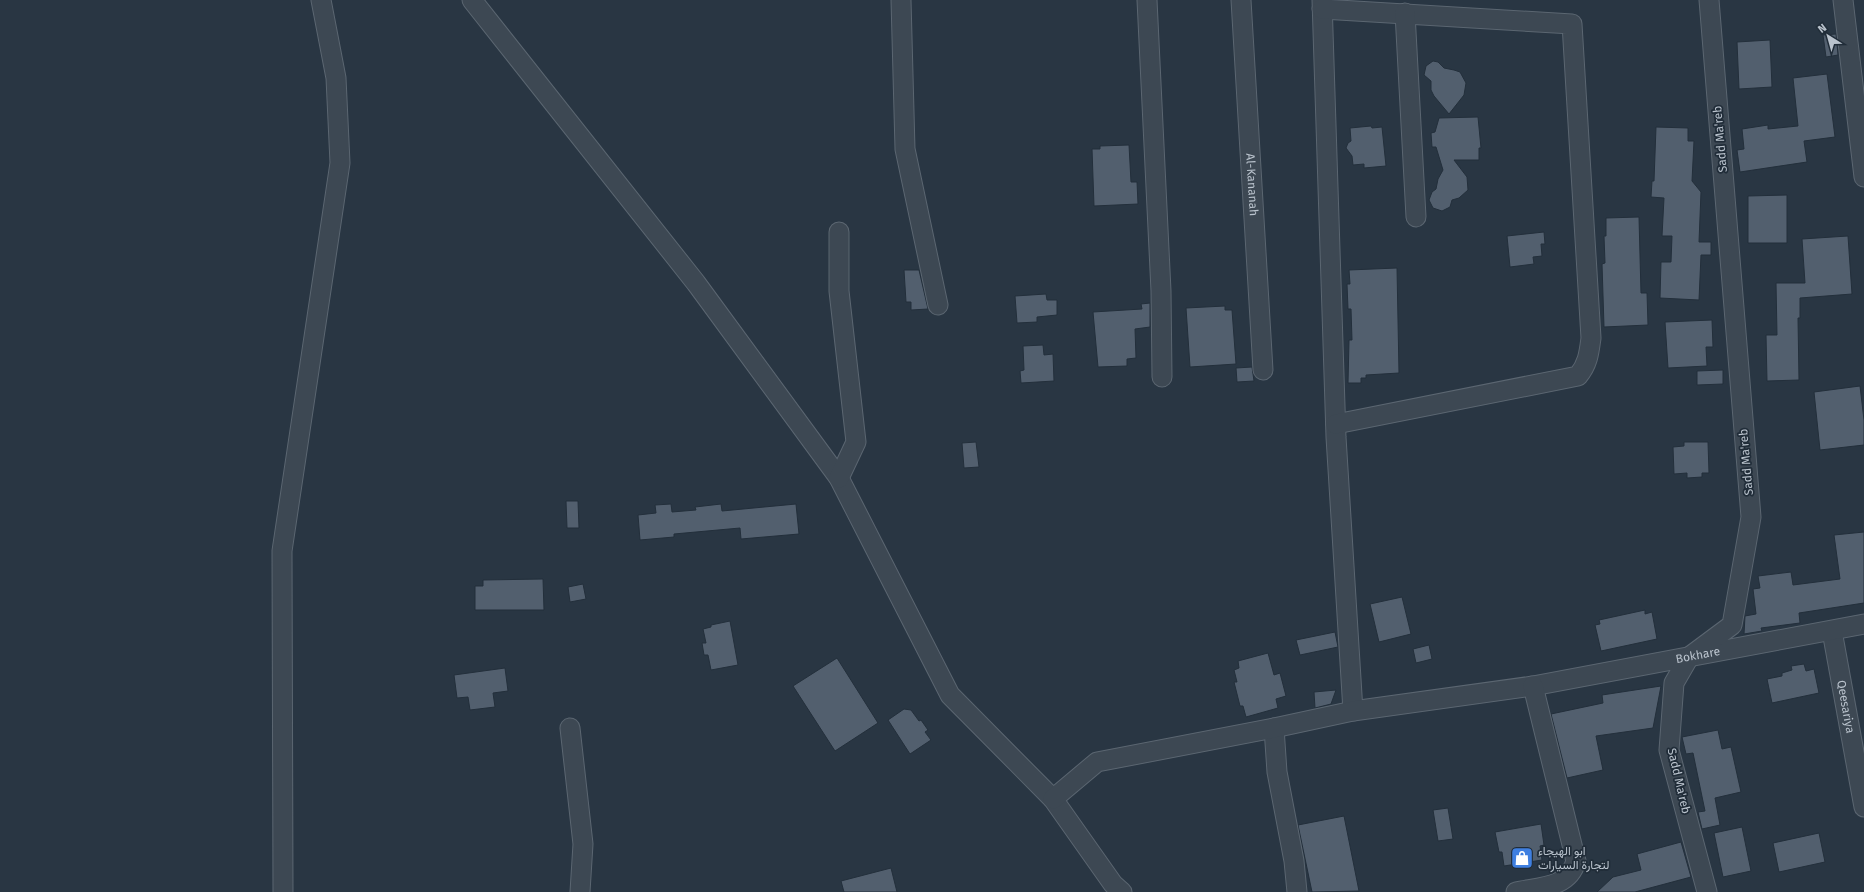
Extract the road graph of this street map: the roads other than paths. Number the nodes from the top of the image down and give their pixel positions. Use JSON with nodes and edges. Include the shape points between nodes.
{"nodes":[{"id":1,"x":320,"y":0,"type":"edge"},
{"id":2,"x":472,"y":0,"type":"edge"},
{"id":3,"x":901,"y":0,"type":"edge"},
{"id":4,"x":1147,"y":0,"type":"edge"},
{"id":5,"x":1241,"y":0,"type":"edge"},
{"id":6,"x":1709,"y":0,"type":"edge"},
{"id":7,"x":1842,"y":0,"type":"edge"},
{"id":8,"x":1322,"y":4,"type":"edge"},
{"id":9,"x":1405,"y":14,"type":"junction"},
{"id":10,"x":1858,"y":84,"type":"edge"},
{"id":11,"x":1864,"y":177,"type":"edge"},
{"id":12,"x":1416,"y":217,"type":"dead end"},
{"id":13,"x":839,"y":232,"type":"dead end"},
{"id":14,"x":938,"y":305,"type":"dead end"},
{"id":15,"x":1263,"y":370,"type":"dead end"},
{"id":16,"x":1162,"y":377,"type":"dead end"},
{"id":17,"x":1336,"y":424,"type":"junction"},
{"id":18,"x":839,"y":478,"type":"junction"},
{"id":19,"x":1864,"y":624,"type":"edge"},
{"id":20,"x":1832,"y":631,"type":"junction"},
{"id":21,"x":1689,"y":657,"type":"junction"},
{"id":22,"x":1533,"y":686,"type":"junction"},
{"id":23,"x":1353,"y":710,"type":"junction"},
{"id":24,"x":570,"y":728,"type":"dead end"},
{"id":25,"x":1274,"y":728,"type":"junction"},
{"id":26,"x":1053,"y":799,"type":"junction"},
{"id":27,"x":1864,"y":807,"type":"edge"},
{"id":28,"x":283,"y":892,"type":"edge"},
{"id":29,"x":580,"y":892,"type":"edge"},
{"id":30,"x":1122,"y":892,"type":"edge"},
{"id":31,"x":1297,"y":892,"type":"edge"},
{"id":32,"x":1516,"y":892,"type":"edge"},
{"id":33,"x":1707,"y":892,"type":"edge"}],
"edges":[{"from":1,"to":28,"type":"street","via":[[336,78],[340,163],[282,551]]},
{"from":2,"to":18,"type":"street","via":[[696,283]]},
{"from":3,"to":14,"type":"street","via":[[905,149]]},
{"from":4,"to":16,"type":"street","via":[[1161,291]]},
{"from":5,"to":15,"type":"street","name":"Al-Kananah"},
{"from":6,"to":21,"type":"street","name":"Sadd Ma'reb","via":[[1750,517],[1732,625]]},
{"from":7,"to":10,"type":"street"},
{"from":8,"to":9,"type":"street"},
{"from":8,"to":17,"type":"street"},
{"from":9,"to":12,"type":"street"},
{"from":9,"to":17,"type":"street","via":[[1572,24],[1591,330],[1589,357],[1586,367],[1578,376],[1568,379]]},
{"from":10,"to":11,"type":"street"},
{"from":13,"to":18,"type":"street","via":[[839,292],[856,442]]},
{"from":17,"to":23,"type":"street"},
{"from":18,"to":26,"type":"street","via":[[950,695]]},
{"from":19,"to":20,"type":"street","name":"Bokhare"},
{"from":20,"to":21,"type":"street","name":"Bokhare"},
{"from":20,"to":27,"type":"street","name":"Qeesariya"},
{"from":21,"to":22,"type":"street","name":"Bokhare"},
{"from":21,"to":33,"type":"street","name":"Sadd Ma'reb","via":[[1674,683],[1670,750]]},
{"from":22,"to":23,"type":"street","name":"Bokhare"},
{"from":22,"to":32,"type":"street","via":[[1576,861],[1571,873],[1562,882]]},
{"from":23,"to":25,"type":"street","name":"Bokhare"},
{"from":24,"to":29,"type":"street","via":[[583,844]]},
{"from":25,"to":26,"type":"street","name":"Bokhare","via":[[1097,762]]},
{"from":25,"to":31,"type":"street","via":[[1277,772],[1294,861]]},
{"from":26,"to":30,"type":"street","via":[[1113,884]]}]}
